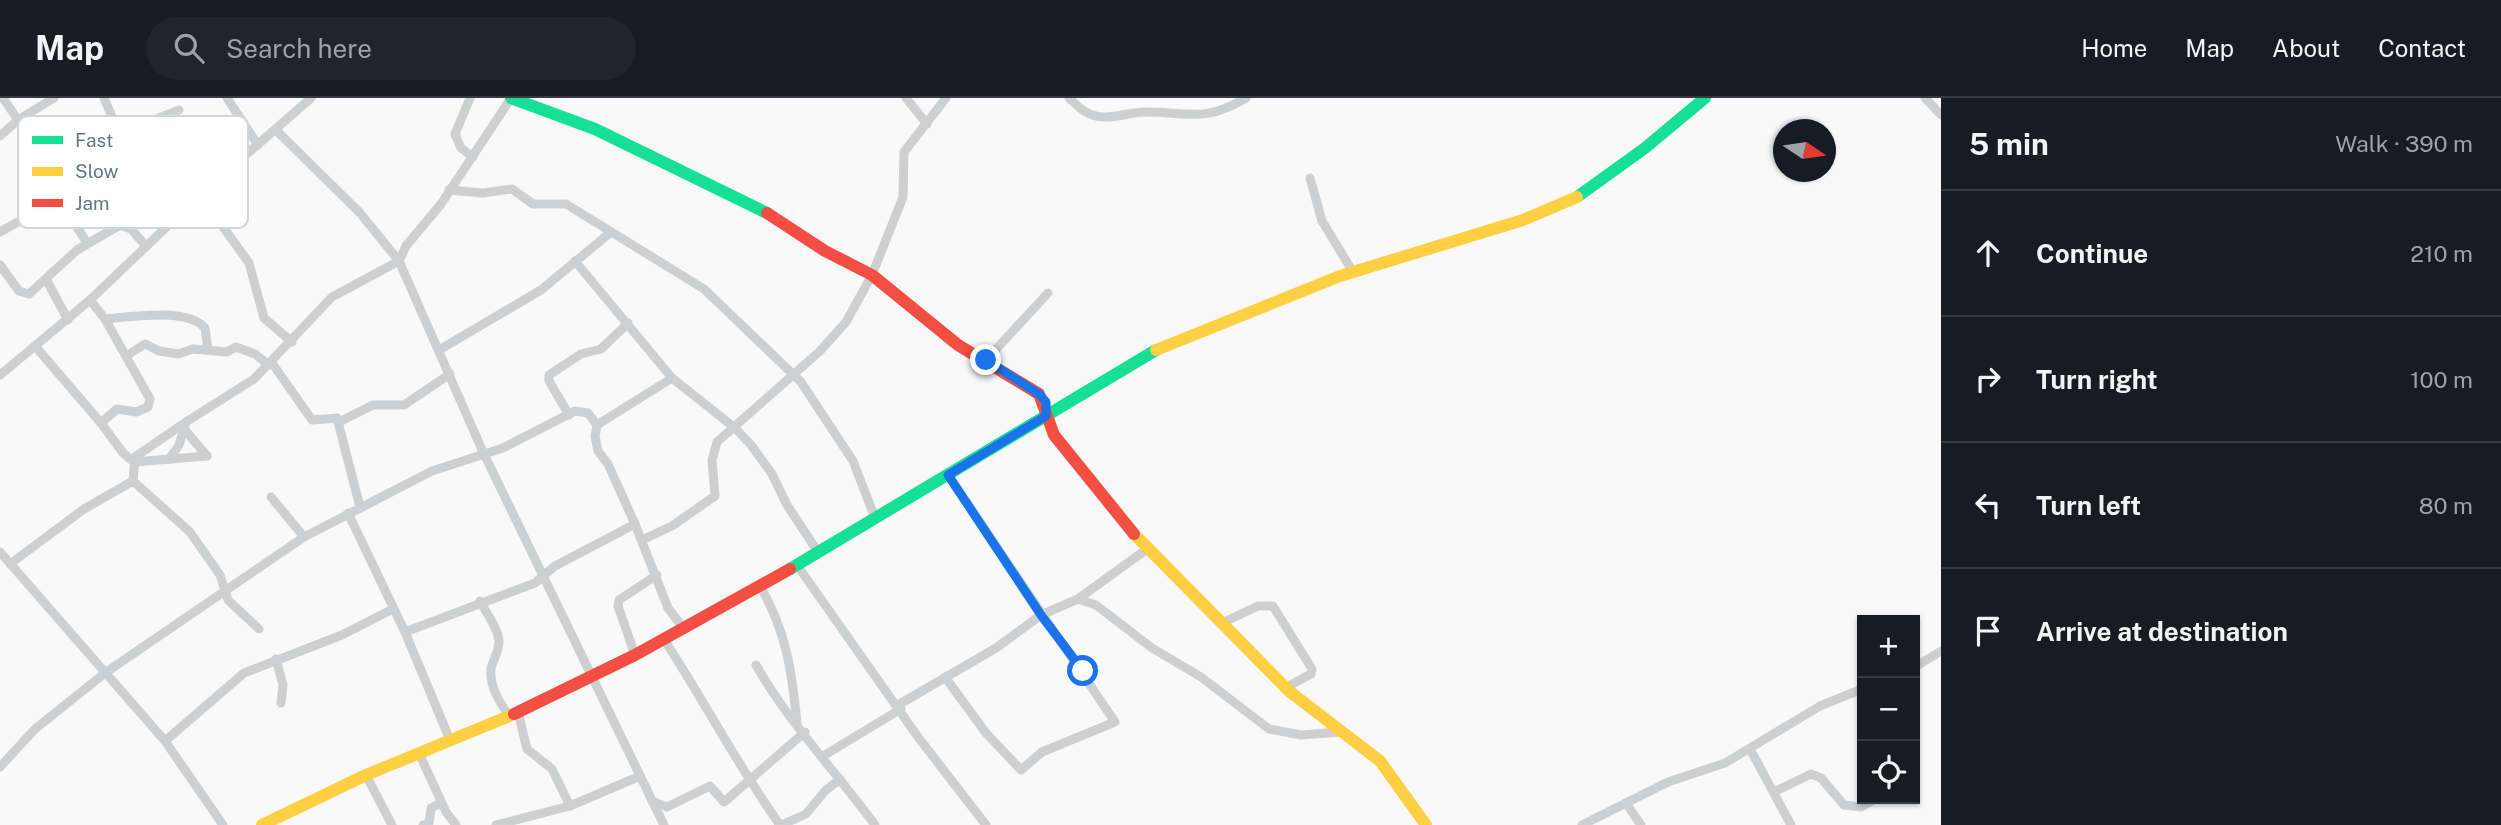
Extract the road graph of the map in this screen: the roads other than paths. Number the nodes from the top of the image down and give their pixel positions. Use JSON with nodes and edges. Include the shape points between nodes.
{"nodes":[{"id":1,"x":3,"y":98,"type":"edge"},
{"id":2,"x":54,"y":98,"type":"edge"},
{"id":3,"x":104,"y":98,"type":"edge"},
{"id":4,"x":227,"y":98,"type":"edge"},
{"id":5,"x":311,"y":98,"type":"edge"},
{"id":6,"x":470,"y":98,"type":"edge"},
{"id":7,"x":511,"y":98,"type":"edge"},
{"id":8,"x":906,"y":98,"type":"edge"},
{"id":9,"x":946,"y":98,"type":"edge"},
{"id":10,"x":1069,"y":98,"type":"edge"},
{"id":11,"x":1246,"y":98,"type":"edge"},
{"id":12,"x":1705,"y":98,"type":"edge"},
{"id":13,"x":1925,"y":98,"type":"edge"},
{"id":14,"x":179,"y":110,"type":"dead end"},
{"id":15,"x":1941,"y":115,"type":"edge"},
{"id":16,"x":25,"y":116,"type":"edge"},
{"id":17,"x":111,"y":116,"type":"edge"},
{"id":18,"x":164,"y":116,"type":"edge"},
{"id":19,"x":239,"y":116,"type":"edge"},
{"id":20,"x":18,"y":120,"type":"joint"},
{"id":21,"x":927,"y":124,"type":"junction"},
{"id":22,"x":248,"y":130,"type":"edge"},
{"id":23,"x":277,"y":131,"type":"junction"},
{"id":24,"x":0,"y":136,"type":"edge"},
{"id":25,"x":258,"y":145,"type":"junction"},
{"id":26,"x":248,"y":154,"type":"edge"},
{"id":27,"x":473,"y":157,"type":"junction"},
{"id":28,"x":1310,"y":178,"type":"dead end"},
{"id":29,"x":449,"y":190,"type":"junction"},
{"id":30,"x":18,"y":220,"type":"edge"},
{"id":31,"x":1,"y":228,"type":"edge"},
{"id":32,"x":80,"y":228,"type":"edge"},
{"id":33,"x":114,"y":228,"type":"edge"},
{"id":34,"x":128,"y":228,"type":"edge"},
{"id":35,"x":166,"y":228,"type":"edge"},
{"id":36,"x":224,"y":228,"type":"edge"},
{"id":37,"x":611,"y":232,"type":"junction"},
{"id":38,"x":87,"y":243,"type":"junction"},
{"id":39,"x":146,"y":246,"type":"junction"},
{"id":40,"x":399,"y":261,"type":"junction"},
{"id":41,"x":575,"y":261,"type":"junction"},
{"id":42,"x":0,"y":265,"type":"edge"},
{"id":43,"x":1353,"y":272,"type":"junction"},
{"id":44,"x":872,"y":275,"type":"junction"},
{"id":45,"x":46,"y":279,"type":"junction"},
{"id":46,"x":1048,"y":293,"type":"dead end"},
{"id":47,"x":90,"y":300,"type":"junction"},
{"id":48,"x":105,"y":319,"type":"junction"},
{"id":49,"x":68,"y":320,"type":"junction"},
{"id":50,"x":628,"y":323,"type":"junction"},
{"id":51,"x":292,"y":342,"type":"junction"},
{"id":52,"x":35,"y":346,"type":"junction"},
{"id":53,"x":208,"y":350,"type":"junction"},
{"id":54,"x":439,"y":350,"type":"junction"},
{"id":55,"x":127,"y":356,"type":"junction"},
{"id":56,"x":986,"y":360,"type":"junction"},
{"id":57,"x":270,"y":364,"type":"junction"},
{"id":58,"x":450,"y":374,"type":"junction"},
{"id":59,"x":792,"y":374,"type":"junction"},
{"id":60,"x":0,"y":375,"type":"edge"},
{"id":61,"x":672,"y":378,"type":"junction"},
{"id":62,"x":569,"y":415,"type":"junction"},
{"id":63,"x":1046,"y":416,"type":"junction"},
{"id":64,"x":339,"y":422,"type":"junction"},
{"id":65,"x":101,"y":423,"type":"junction"},
{"id":66,"x":597,"y":425,"type":"junction"},
{"id":67,"x":186,"y":426,"type":"junction"},
{"id":68,"x":734,"y":428,"type":"junction"},
{"id":69,"x":483,"y":452,"type":"junction"},
{"id":70,"x":169,"y":459,"type":"junction"},
{"id":71,"x":134,"y":462,"type":"junction"},
{"id":72,"x":948,"y":475,"type":"junction"},
{"id":73,"x":133,"y":481,"type":"junction"},
{"id":74,"x":271,"y":497,"type":"dead end"},
{"id":75,"x":359,"y":507,"type":"junction"},
{"id":76,"x":348,"y":513,"type":"junction"},
{"id":77,"x":875,"y":518,"type":"junction"},
{"id":78,"x":635,"y":524,"type":"junction"},
{"id":79,"x":304,"y":537,"type":"junction"},
{"id":80,"x":642,"y":540,"type":"junction"},
{"id":81,"x":1147,"y":549,"type":"junction"},
{"id":82,"x":0,"y":552,"type":"edge"},
{"id":83,"x":818,"y":552,"type":"junction"},
{"id":84,"x":10,"y":564,"type":"junction"},
{"id":85,"x":797,"y":565,"type":"junction"},
{"id":86,"x":545,"y":574,"type":"junction"},
{"id":87,"x":657,"y":575,"type":"junction"},
{"id":88,"x":760,"y":586,"type":"junction"},
{"id":89,"x":226,"y":591,"type":"junction"},
{"id":90,"x":1078,"y":600,"type":"junction"},
{"id":91,"x":480,"y":601,"type":"junction"},
{"id":92,"x":393,"y":609,"type":"junction"},
{"id":93,"x":1041,"y":615,"type":"junction"},
{"id":94,"x":1224,"y":622,"type":"junction"},
{"id":95,"x":683,"y":628,"type":"junction"},
{"id":96,"x":259,"y":629,"type":"dead end"},
{"id":97,"x":405,"y":632,"type":"junction"},
{"id":98,"x":663,"y":638,"type":"junction"},
{"id":99,"x":1940,"y":653,"type":"edge"},
{"id":100,"x":635,"y":656,"type":"junction"},
{"id":101,"x":276,"y":659,"type":"junction"},
{"id":102,"x":1920,"y":664,"type":"edge"},
{"id":103,"x":756,"y":665,"type":"dead end"},
{"id":104,"x":106,"y":673,"type":"junction"},
{"id":105,"x":945,"y":677,"type":"junction"},
{"id":106,"x":591,"y":678,"type":"junction"},
{"id":107,"x":1285,"y":688,"type":"junction"},
{"id":108,"x":1857,"y":692,"type":"edge"},
{"id":109,"x":281,"y":703,"type":"dead end"},
{"id":110,"x":899,"y":707,"type":"junction"},
{"id":111,"x":513,"y":714,"type":"junction"},
{"id":112,"x":797,"y":723,"type":"junction"},
{"id":113,"x":1323,"y":727,"type":"junction"},
{"id":114,"x":804,"y":732,"type":"junction"},
{"id":115,"x":450,"y":740,"type":"junction"},
{"id":116,"x":165,"y":741,"type":"junction"},
{"id":117,"x":1749,"y":749,"type":"junction"},
{"id":118,"x":419,"y":753,"type":"junction"},
{"id":119,"x":824,"y":756,"type":"junction"},
{"id":120,"x":3,"y":763,"type":"edge"},
{"id":121,"x":758,"y":771,"type":"junction"},
{"id":122,"x":743,"y":772,"type":"junction"},
{"id":123,"x":366,"y":775,"type":"junction"},
{"id":124,"x":640,"y":776,"type":"junction"},
{"id":125,"x":840,"y":779,"type":"junction"},
{"id":126,"x":749,"y":782,"type":"junction"},
{"id":127,"x":1774,"y":792,"type":"junction"},
{"id":128,"x":652,"y":801,"type":"junction"},
{"id":129,"x":441,"y":803,"type":"junction"},
{"id":130,"x":1626,"y":803,"type":"junction"},
{"id":131,"x":1866,"y":804,"type":"edge"},
{"id":132,"x":570,"y":806,"type":"junction"},
{"id":133,"x":1424,"y":824,"type":"edge"},
{"id":134,"x":223,"y":825,"type":"edge"},
{"id":135,"x":262,"y":825,"type":"edge"},
{"id":136,"x":392,"y":825,"type":"edge"},
{"id":137,"x":422,"y":825,"type":"edge"},
{"id":138,"x":456,"y":825,"type":"edge"},
{"id":139,"x":496,"y":825,"type":"edge"},
{"id":140,"x":664,"y":825,"type":"edge"},
{"id":141,"x":780,"y":825,"type":"edge"},
{"id":142,"x":875,"y":825,"type":"edge"},
{"id":143,"x":986,"y":825,"type":"edge"},
{"id":144,"x":1582,"y":825,"type":"edge"},
{"id":145,"x":1641,"y":825,"type":"edge"},
{"id":146,"x":1791,"y":825,"type":"edge"}],
"edges":[{"from":1,"to":20,"type":"street"},
{"from":2,"to":16,"type":"street"},
{"from":3,"to":17,"type":"street"},
{"from":4,"to":19,"type":"street"},
{"from":5,"to":23,"type":"street"},
{"from":6,"to":27,"type":"street","via":[[454,134],[461,148]]},
{"from":7,"to":27,"type":"street"},
{"from":7,"to":44,"type":"street","via":[[566,116],[706,182]]},
{"from":8,"to":21,"type":"street"},
{"from":9,"to":21,"type":"street"},
{"from":10,"to":11,"type":"street","via":[[1087,113],[1103,117],[1144,112],[1194,117],[1226,110]]},
{"from":12,"to":43,"type":"street","via":[[1581,195],[1471,238]]},
{"from":13,"to":15,"type":"street"},
{"from":14,"to":18,"type":"street"},
{"from":20,"to":24,"type":"street"},
{"from":21,"to":44,"type":"street","via":[[904,152],[903,197]]},
{"from":22,"to":25,"type":"street"},
{"from":23,"to":25,"type":"street"},
{"from":23,"to":40,"type":"street","via":[[360,213]]},
{"from":25,"to":26,"type":"street"},
{"from":27,"to":29,"type":"street"},
{"from":28,"to":43,"type":"street","via":[[1322,220]]},
{"from":29,"to":37,"type":"street","via":[[483,193],[512,189],[533,204],[566,204]]},
{"from":29,"to":40,"type":"street","via":[[405,246]]},
{"from":30,"to":31,"type":"street"},
{"from":32,"to":38,"type":"street"},
{"from":33,"to":38,"type":"street"},
{"from":34,"to":39,"type":"street"},
{"from":35,"to":39,"type":"street"},
{"from":36,"to":51,"type":"street","via":[[250,263],[264,318]]},
{"from":37,"to":41,"type":"street"},
{"from":37,"to":59,"type":"street","via":[[704,289]]},
{"from":38,"to":45,"type":"street"},
{"from":39,"to":47,"type":"street"},
{"from":40,"to":51,"type":"street","via":[[332,297]]},
{"from":40,"to":54,"type":"street"},
{"from":41,"to":50,"type":"street"},
{"from":41,"to":54,"type":"street","via":[[541,290]]},
{"from":42,"to":45,"type":"street","via":[[25,294]]},
{"from":43,"to":63,"type":"street","via":[[1153,351]]},
{"from":44,"to":56,"type":"street","via":[[944,335]]},
{"from":44,"to":59,"type":"street","via":[[846,322]]},
{"from":45,"to":49,"type":"street"},
{"from":46,"to":56,"type":"street"},
{"from":47,"to":48,"type":"street"},
{"from":47,"to":49,"type":"street"},
{"from":48,"to":53,"type":"street","via":[[149,314],[195,320],[205,328]]},
{"from":48,"to":55,"type":"street"},
{"from":49,"to":52,"type":"street"},
{"from":50,"to":61,"type":"street"},
{"from":50,"to":62,"type":"street","via":[[601,349],[581,354],[549,375]]},
{"from":51,"to":57,"type":"street"},
{"from":52,"to":60,"type":"street"},
{"from":52,"to":65,"type":"street"},
{"from":53,"to":55,"type":"street","via":[[166,353],[145,344]]},
{"from":53,"to":57,"type":"street","via":[[242,348]]},
{"from":54,"to":58,"type":"street"},
{"from":55,"to":65,"type":"street","via":[[150,399],[148,407],[136,412],[117,410]]},
{"from":56,"to":63,"type":"street","via":[[1039,394],[1046,402]]},
{"from":57,"to":64,"type":"street","via":[[312,420],[334,416]]},
{"from":57,"to":67,"type":"street"},
{"from":58,"to":64,"type":"street","via":[[404,405],[373,405]]},
{"from":58,"to":69,"type":"street"},
{"from":59,"to":68,"type":"street"},
{"from":59,"to":77,"type":"street","via":[[847,450]]},
{"from":61,"to":66,"type":"street"},
{"from":61,"to":68,"type":"street"},
{"from":62,"to":66,"type":"street","via":[[588,413]]},
{"from":62,"to":69,"type":"street","via":[[503,448]]},
{"from":63,"to":72,"type":"street"},
{"from":63,"to":81,"type":"street","via":[[1054,435]]},
{"from":64,"to":75,"type":"street"},
{"from":65,"to":71,"type":"street"},
{"from":66,"to":78,"type":"street","via":[[598,452]]},
{"from":67,"to":70,"type":"street"},
{"from":67,"to":70,"type":"street","via":[[207,456]]},
{"from":67,"to":71,"type":"street","via":[[135,457]]},
{"from":68,"to":80,"type":"street","via":[[723,434],[714,449],[715,496]]},
{"from":68,"to":83,"type":"street","via":[[772,474]]},
{"from":69,"to":75,"type":"street"},
{"from":69,"to":86,"type":"street"},
{"from":70,"to":71,"type":"street"},
{"from":71,"to":73,"type":"street"},
{"from":72,"to":77,"type":"street"},
{"from":72,"to":93,"type":"street"},
{"from":73,"to":84,"type":"street","via":[[84,509]]},
{"from":73,"to":89,"type":"street","via":[[196,540]]},
{"from":74,"to":79,"type":"street"},
{"from":75,"to":76,"type":"street"},
{"from":76,"to":79,"type":"street"},
{"from":76,"to":92,"type":"street"},
{"from":77,"to":83,"type":"street"},
{"from":78,"to":80,"type":"street"},
{"from":78,"to":86,"type":"street"},
{"from":79,"to":89,"type":"street"},
{"from":80,"to":87,"type":"street"},
{"from":81,"to":90,"type":"street"},
{"from":81,"to":94,"type":"street"},
{"from":82,"to":84,"type":"street"},
{"from":83,"to":85,"type":"street"},
{"from":84,"to":104,"type":"street"},
{"from":85,"to":88,"type":"street"},
{"from":85,"to":110,"type":"street"},
{"from":86,"to":91,"type":"street","via":[[535,583]]},
{"from":86,"to":106,"type":"street"},
{"from":87,"to":95,"type":"street","via":[[668,608]]},
{"from":87,"to":100,"type":"street","via":[[619,600]]},
{"from":88,"to":95,"type":"street"},
{"from":88,"to":112,"type":"street","via":[[786,643]]},
{"from":89,"to":96,"type":"street","via":[[228,600]]},
{"from":89,"to":104,"type":"street"},
{"from":90,"to":93,"type":"street"},
{"from":90,"to":113,"type":"street","via":[[1102,609],[1269,729],[1289,735]]},
{"from":91,"to":97,"type":"street"},
{"from":91,"to":111,"type":"street","via":[[498,634],[492,680],[498,700]]},
{"from":92,"to":97,"type":"street"},
{"from":92,"to":101,"type":"street","via":[[342,635]]},
{"from":93,"to":105,"type":"street"},
{"from":93,"to":105,"type":"street","via":[[1114,718],[1113,724],[1042,752],[1021,770],[986,733]]},
{"from":94,"to":107,"type":"street"},
{"from":94,"to":107,"type":"street","via":[[1258,607],[1273,606],[1312,669],[1311,674]]},
{"from":95,"to":98,"type":"street"},
{"from":97,"to":115,"type":"street"},
{"from":98,"to":100,"type":"street"},
{"from":98,"to":122,"type":"street"},
{"from":99,"to":102,"type":"street"},
{"from":100,"to":106,"type":"street"},
{"from":101,"to":109,"type":"street","via":[[284,685]]},
{"from":101,"to":116,"type":"street","via":[[244,673]]},
{"from":103,"to":112,"type":"street","via":[[778,703]]},
{"from":104,"to":116,"type":"street"},
{"from":104,"to":120,"type":"street","via":[[35,729]]},
{"from":105,"to":110,"type":"street"},
{"from":106,"to":111,"type":"street"},
{"from":106,"to":124,"type":"street"},
{"from":107,"to":113,"type":"street"},
{"from":108,"to":117,"type":"street","via":[[1820,706]]},
{"from":110,"to":119,"type":"street"},
{"from":110,"to":143,"type":"street"},
{"from":111,"to":115,"type":"street"},
{"from":111,"to":132,"type":"street","via":[[527,749],[552,769]]},
{"from":112,"to":114,"type":"street"},
{"from":113,"to":133,"type":"street","via":[[1340,732],[1390,772]]},
{"from":114,"to":119,"type":"street"},
{"from":114,"to":121,"type":"street"},
{"from":115,"to":118,"type":"street"},
{"from":116,"to":134,"type":"street"},
{"from":117,"to":127,"type":"street"},
{"from":117,"to":130,"type":"street"},
{"from":118,"to":123,"type":"street"},
{"from":118,"to":129,"type":"street"},
{"from":119,"to":125,"type":"street"},
{"from":121,"to":122,"type":"street"},
{"from":121,"to":126,"type":"street"},
{"from":122,"to":126,"type":"street"},
{"from":123,"to":135,"type":"street"},
{"from":123,"to":136,"type":"street"},
{"from":124,"to":128,"type":"street"},
{"from":124,"to":132,"type":"street"},
{"from":125,"to":141,"type":"street","via":[[806,814]]},
{"from":125,"to":142,"type":"street"},
{"from":126,"to":128,"type":"street","via":[[724,802],[710,786],[667,807]]},
{"from":126,"to":141,"type":"street"},
{"from":127,"to":131,"type":"street","via":[[1811,774],[1821,778],[1844,805]]},
{"from":127,"to":146,"type":"street"},
{"from":128,"to":140,"type":"street"},
{"from":129,"to":137,"type":"street","via":[[431,808],[429,823]]},
{"from":129,"to":138,"type":"street"},
{"from":130,"to":144,"type":"street"},
{"from":130,"to":145,"type":"street"},
{"from":132,"to":139,"type":"street"}]}
